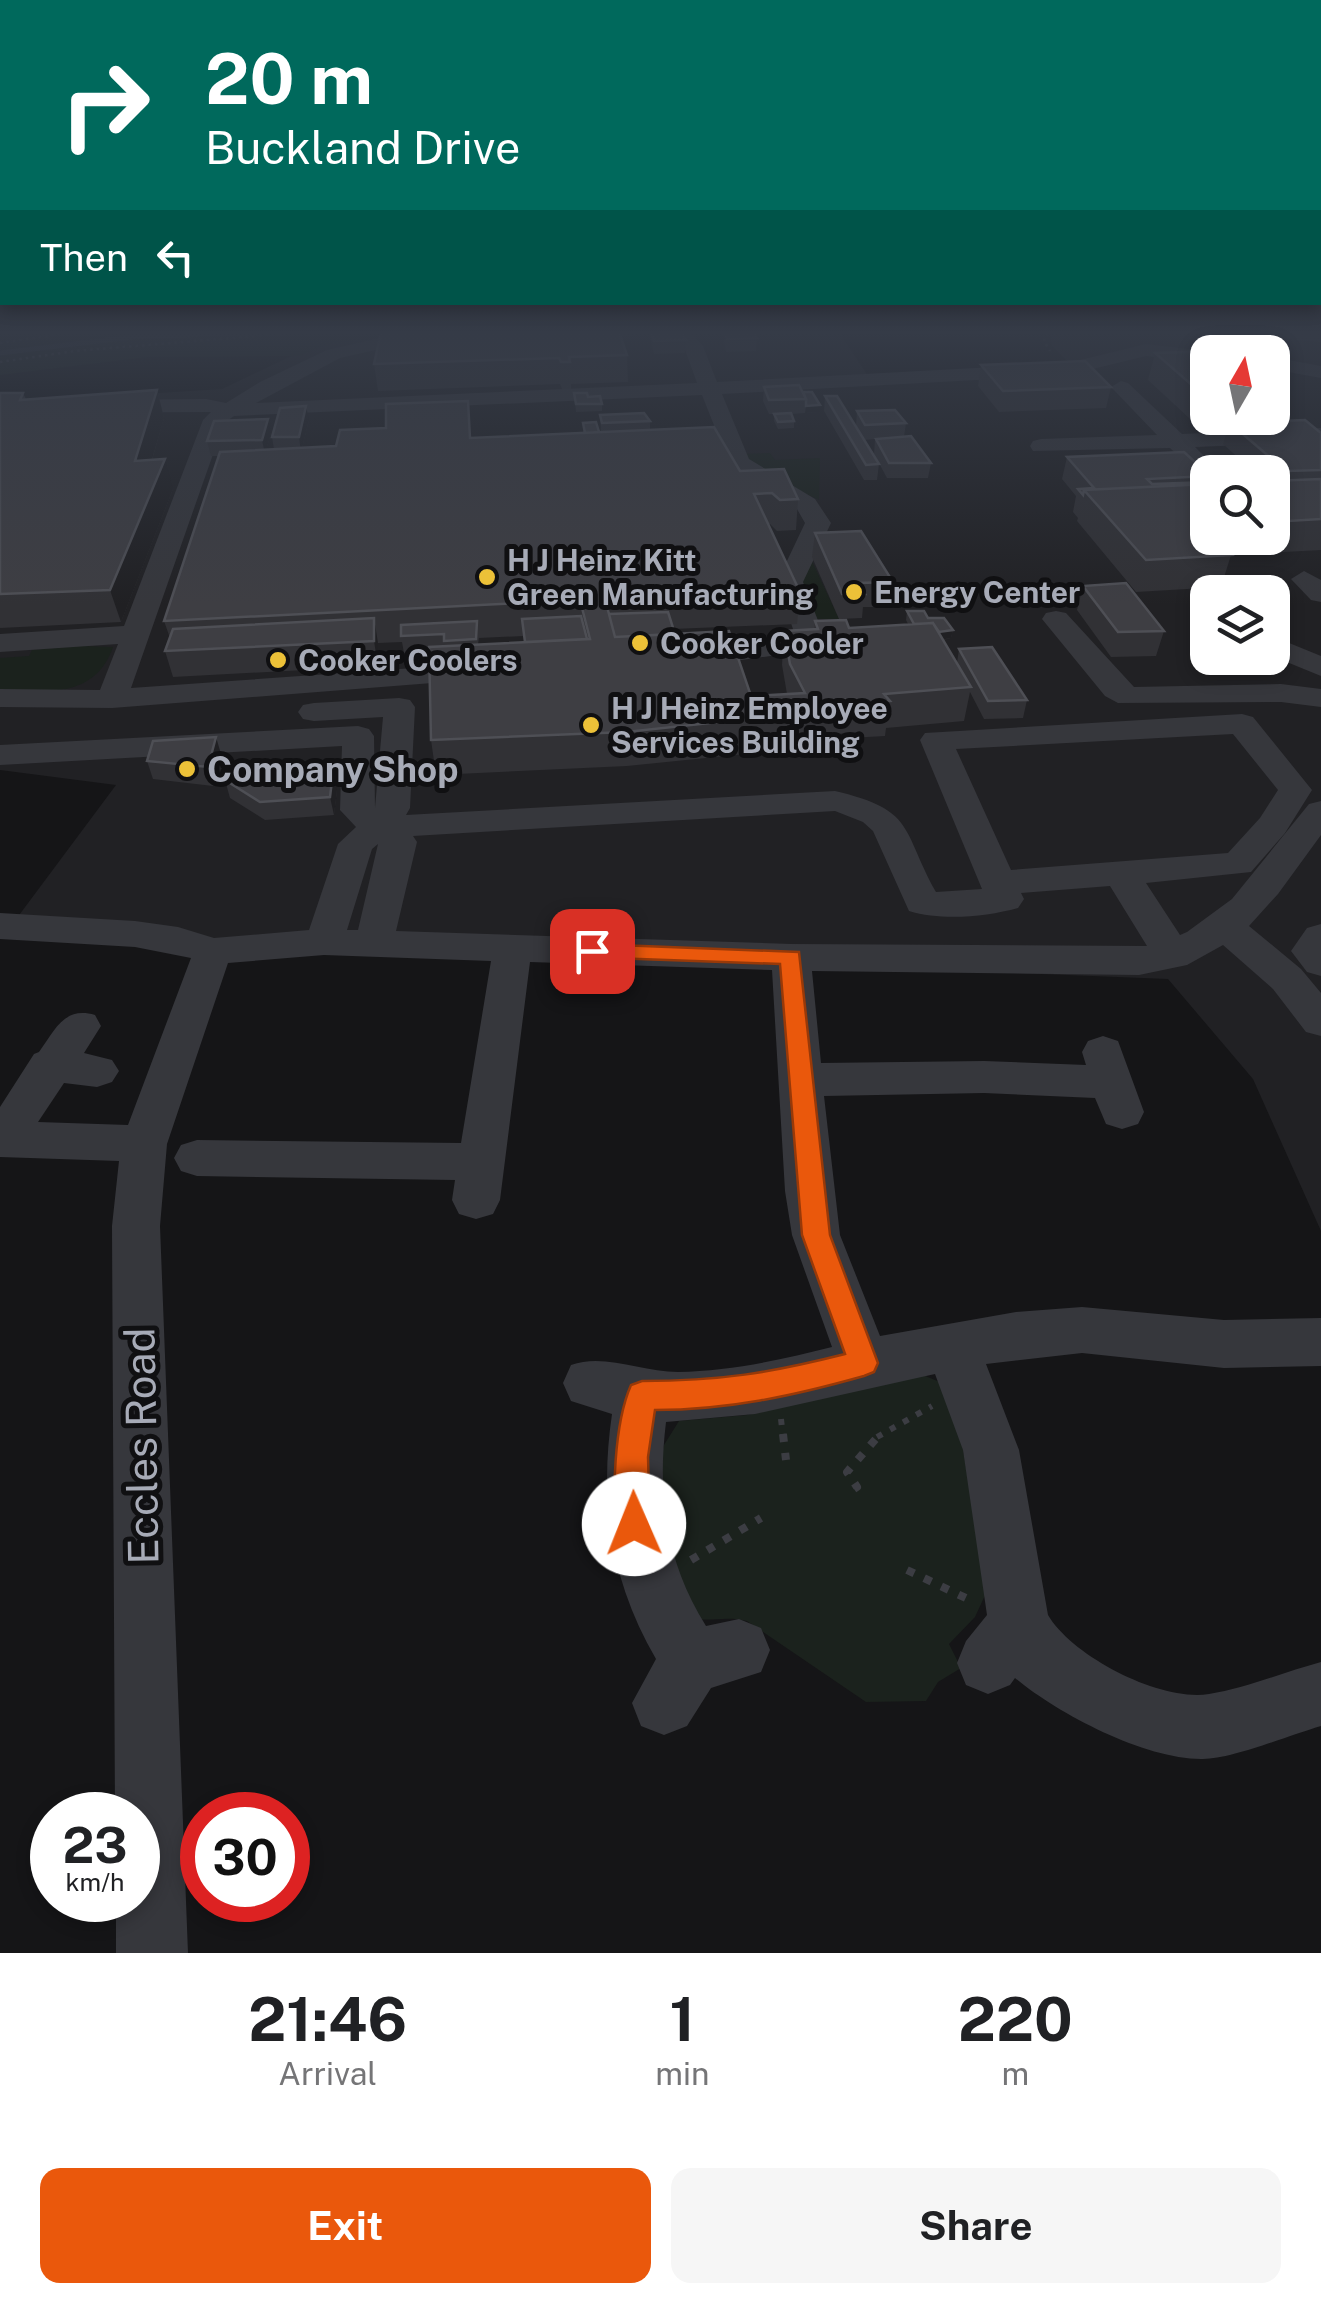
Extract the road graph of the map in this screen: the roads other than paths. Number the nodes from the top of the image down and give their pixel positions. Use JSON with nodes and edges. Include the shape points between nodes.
{"nodes":[{"id":1,"x":213,"y":423,"type":"edge"},
{"id":2,"x":722,"y":423,"type":"edge"},
{"id":3,"x":1065,"y":423,"type":"edge"},
{"id":4,"x":1158,"y":423,"type":"edge"},
{"id":5,"x":1295,"y":423,"type":"edge"},
{"id":6,"x":1317,"y":438,"type":"edge"},
{"id":7,"x":1175,"y":440,"type":"junction"},
{"id":8,"x":1084,"y":444,"type":"junction"},
{"id":9,"x":1041,"y":446,"type":"dead end"},
{"id":10,"x":1190,"y":455,"type":"edge"},
{"id":11,"x":1103,"y":464,"type":"edge"},
{"id":12,"x":1056,"y":619,"type":"dead end"},
{"id":13,"x":136,"y":634,"type":"junction"},
{"id":14,"x":0,"y":643,"type":"edge"},
{"id":15,"x":1290,"y":653,"type":"edge"},
{"id":16,"x":650,"y":661,"type":"edge"},
{"id":17,"x":1321,"y":667,"type":"edge"},
{"id":18,"x":514,"y":670,"type":"edge"},
{"id":19,"x":0,"y":698,"type":"edge"},
{"id":20,"x":112,"y":698,"type":"junction"},
{"id":21,"x":1321,"y":698,"type":"edge"},
{"id":22,"x":0,"y":722,"type":"edge"},
{"id":23,"x":0,"y":754,"type":"edge"},
{"id":24,"x":1321,"y":812,"type":"edge"},
{"id":25,"x":378,"y":827,"type":"junction"},
{"id":26,"x":1121,"y":873,"type":"junction"},
{"id":27,"x":998,"y":883,"type":"junction"},
{"id":28,"x":0,"y":926,"type":"edge"},
{"id":29,"x":1226,"y":927,"type":"junction"},
{"id":30,"x":1321,"y":937,"type":"edge"},
{"id":31,"x":324,"y":942,"type":"junction"},
{"id":32,"x":373,"y":945,"type":"junction"},
{"id":33,"x":512,"y":949,"type":"junction"},
{"id":34,"x":213,"y":951,"type":"junction"},
{"id":35,"x":1173,"y":956,"type":"junction"},
{"id":36,"x":791,"y":957,"type":"junction"},
{"id":37,"x":1321,"y":962,"type":"edge"},
{"id":38,"x":1321,"y":1021,"type":"edge"},
{"id":39,"x":80,"y":1026,"type":"dead end"},
{"id":40,"x":50,"y":1065,"type":"junction"},
{"id":41,"x":97,"y":1071,"type":"dead end"},
{"id":42,"x":800,"y":1080,"type":"junction"},
{"id":43,"x":1112,"y":1082,"type":"dead end"},
{"id":44,"x":1,"y":1139,"type":"edge"},
{"id":45,"x":144,"y":1144,"type":"junction"},
{"id":46,"x":197,"y":1158,"type":"dead end"},
{"id":47,"x":1321,"y":1342,"type":"edge"},
{"id":48,"x":864,"y":1363,"type":"junction"},
{"id":49,"x":961,"y":1370,"type":"junction"},
{"id":50,"x":699,"y":1672,"type":"dead end"},
{"id":51,"x":1321,"y":1694,"type":"edge"},
{"id":52,"x":152,"y":1953,"type":"edge"}],
"edges":[{"from":1,"to":13,"type":"street"},
{"from":2,"to":16,"type":"street","via":[[739,463],[806,504],[818,524],[790,582],[812,641]]},
{"from":3,"to":8,"type":"street"},
{"from":4,"to":7,"type":"street"},
{"from":5,"to":6,"type":"street"},
{"from":6,"to":7,"type":"street"},
{"from":7,"to":8,"type":"street"},
{"from":7,"to":10,"type":"street"},
{"from":8,"to":9,"type":"street"},
{"from":8,"to":11,"type":"street"},
{"from":12,"to":21,"type":"street","via":[[1116,690],[1129,696]]},
{"from":13,"to":14,"type":"street"},
{"from":13,"to":20,"type":"street"},
{"from":15,"to":17,"type":"street"},
{"from":18,"to":20,"type":"street"},
{"from":19,"to":20,"type":"street"},
{"from":22,"to":25,"type":"street","via":[[122,723],[399,707],[394,808]]},
{"from":23,"to":25,"type":"street","via":[[358,736],[358,810]]},
{"from":24,"to":29,"type":"street"},
{"from":25,"to":27,"type":"street","via":[[834,800],[884,818],[922,902],[1005,900]]},
{"from":25,"to":31,"type":"street","via":[[356,844]]},
{"from":25,"to":32,"type":"street","via":[[399,842]]},
{"from":26,"to":27,"type":"street"},
{"from":26,"to":27,"type":"street","via":[[1238,864],[1295,790],[1242,724],[936,740]]},
{"from":26,"to":35,"type":"street"},
{"from":28,"to":34,"type":"street","via":[[135,934]]},
{"from":29,"to":35,"type":"street"},
{"from":29,"to":38,"type":"street","via":[[1287,978]]},
{"from":30,"to":37,"type":"street","via":[[1311,951]]},
{"from":31,"to":32,"type":"street"},
{"from":31,"to":34,"type":"street"},
{"from":32,"to":33,"type":"street"},
{"from":33,"to":36,"type":"street"},
{"from":33,"to":46,"type":"street","via":[[478,1181],[266,1144]]},
{"from":34,"to":45,"type":"street","name":"Eccles Road"},
{"from":35,"to":36,"type":"street"},
{"from":36,"to":42,"type":"street"},
{"from":39,"to":40,"type":"street"},
{"from":40,"to":41,"type":"street"},
{"from":40,"to":44,"type":"street"},
{"from":42,"to":43,"type":"street"},
{"from":42,"to":48,"type":"street","via":[[816,1235]]},
{"from":44,"to":45,"type":"street"},
{"from":45,"to":52,"type":"street","name":"Eccles Road","via":[[136,1226]]},
{"from":47,"to":49,"type":"street","via":[[1224,1344],[1082,1330],[1016,1335]]},
{"from":48,"to":49,"type":"street"},
{"from":48,"to":50,"type":"street","via":[[712,1396],[616,1389],[649,1584]]},
{"from":49,"to":51,"type":"street","via":[[991,1450],[1004,1643],[1162,1723],[1206,1727]]}]}
